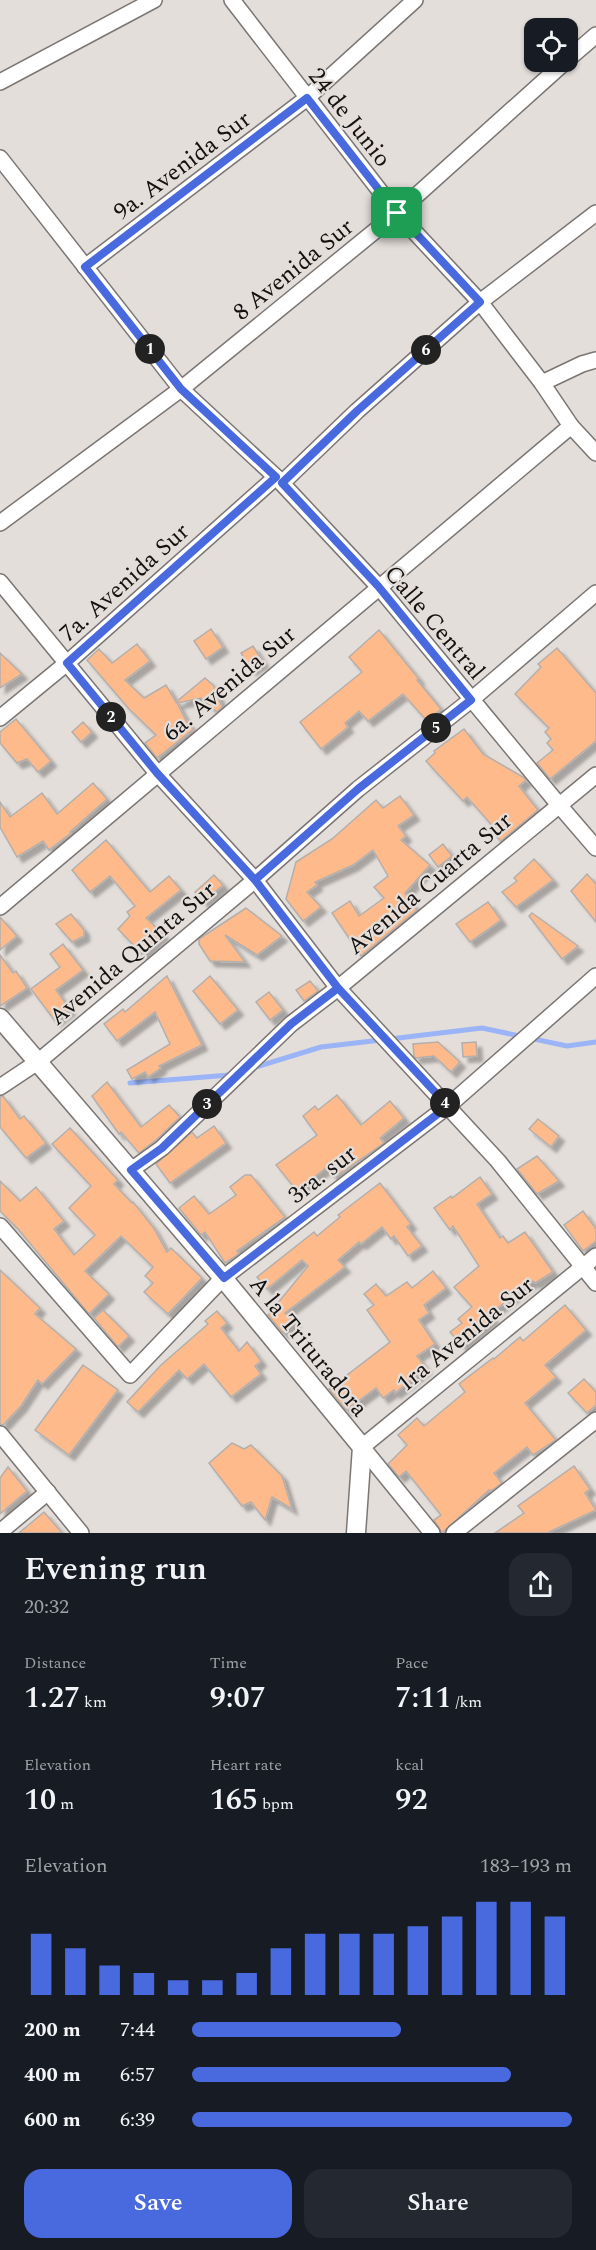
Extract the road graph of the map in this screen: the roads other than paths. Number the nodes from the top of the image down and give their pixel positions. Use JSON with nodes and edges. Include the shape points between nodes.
{"nodes":[{"id":1,"x":154,"y":0,"type":"edge"},
{"id":2,"x":232,"y":0,"type":"edge"},
{"id":3,"x":415,"y":0,"type":"edge"},
{"id":4,"x":596,"y":35,"type":"edge"},
{"id":5,"x":578,"y":51,"type":"edge"},
{"id":6,"x":554,"y":72,"type":"edge"},
{"id":7,"x":0,"y":82,"type":"edge"},
{"id":8,"x":307,"y":98,"type":"junction"},
{"id":9,"x":0,"y":158,"type":"edge"},
{"id":10,"x":397,"y":213,"type":"junction"},
{"id":11,"x":596,"y":213,"type":"edge"},
{"id":12,"x":85,"y":267,"type":"junction"},
{"id":13,"x":480,"y":302,"type":"junction"},
{"id":14,"x":596,"y":360,"type":"edge"},
{"id":15,"x":542,"y":383,"type":"junction"},
{"id":16,"x":181,"y":389,"type":"junction"},
{"id":17,"x":571,"y":426,"type":"junction"},
{"id":18,"x":596,"y":453,"type":"edge"},
{"id":19,"x":279,"y":480,"type":"junction"},
{"id":20,"x":0,"y":523,"type":"edge"},
{"id":21,"x":0,"y":582,"type":"edge"},
{"id":22,"x":378,"y":586,"type":"junction"},
{"id":23,"x":596,"y":593,"type":"edge"},
{"id":24,"x":67,"y":663,"type":"junction"},
{"id":25,"x":471,"y":700,"type":"junction"},
{"id":26,"x":0,"y":718,"type":"edge"},
{"id":27,"x":157,"y":773,"type":"junction"},
{"id":28,"x":596,"y":775,"type":"edge"},
{"id":29,"x":559,"y":805,"type":"junction"},
{"id":30,"x":596,"y":848,"type":"edge"},
{"id":31,"x":255,"y":880,"type":"junction"},
{"id":32,"x":0,"y":907,"type":"edge"},
{"id":33,"x":596,"y":976,"type":"edge"},
{"id":34,"x":338,"y":988,"type":"junction"},
{"id":35,"x":0,"y":1018,"type":"edge"},
{"id":36,"x":39,"y":1061,"type":"junction"},
{"id":37,"x":0,"y":1087,"type":"edge"},
{"id":38,"x":448,"y":1106,"type":"junction"},
{"id":39,"x":131,"y":1170,"type":"junction"},
{"id":40,"x":0,"y":1226,"type":"edge"},
{"id":41,"x":596,"y":1256,"type":"edge"},
{"id":42,"x":583,"y":1267,"type":"junction"},
{"id":43,"x":224,"y":1278,"type":"junction"},
{"id":44,"x":596,"y":1283,"type":"edge"},
{"id":45,"x":596,"y":1420,"type":"edge"},
{"id":46,"x":0,"y":1434,"type":"edge"},
{"id":47,"x":362,"y":1447,"type":"junction"},
{"id":48,"x":48,"y":1492,"type":"junction"},
{"id":49,"x":0,"y":1532,"type":"edge"},
{"id":50,"x":81,"y":1533,"type":"edge"},
{"id":51,"x":356,"y":1533,"type":"edge"},
{"id":52,"x":432,"y":1533,"type":"edge"},
{"id":53,"x":454,"y":1533,"type":"edge"}],
"edges":[{"from":1,"to":7,"type":"street"},
{"from":2,"to":8,"type":"street","name":"24 de Junio"},
{"from":3,"to":8,"type":"street","name":"9a. Avenida Sur"},
{"from":4,"to":5,"type":"street","name":"8 Avenida Sur"},
{"from":6,"to":10,"type":"street","name":"8 Avenida Sur"},
{"from":8,"to":10,"type":"street","name":"24 de Junio"},
{"from":8,"to":12,"type":"street","name":"9a. Avenida Sur"},
{"from":9,"to":12,"type":"street","name":"Calle Central"},
{"from":10,"to":13,"type":"street","name":"24 de Junio"},
{"from":10,"to":16,"type":"street","name":"8 Avenida Sur"},
{"from":11,"to":13,"type":"street","name":"7a. Avenida Sur"},
{"from":12,"to":16,"type":"street","name":"Calle Central"},
{"from":13,"to":15,"type":"street","name":"24 de Junio"},
{"from":13,"to":19,"type":"street","name":"7a. Avenida Sur"},
{"from":14,"to":15,"type":"street"},
{"from":15,"to":17,"type":"street","name":"24 de Junio"},
{"from":16,"to":19,"type":"street","name":"Calle Central"},
{"from":16,"to":20,"type":"street","name":"8 Avenida Sur"},
{"from":17,"to":18,"type":"street","name":"24 de Junio"},
{"from":17,"to":22,"type":"street","name":"6a. Avenida Sur"},
{"from":19,"to":22,"type":"street","name":"Calle Central"},
{"from":19,"to":24,"type":"street","name":"7a. Avenida Sur"},
{"from":21,"to":24,"type":"street"},
{"from":22,"to":25,"type":"street","name":"Calle Central"},
{"from":22,"to":27,"type":"street","name":"6a. Avenida Sur"},
{"from":23,"to":25,"type":"street"},
{"from":24,"to":26,"type":"street","name":"7a. Avenida Sur"},
{"from":24,"to":27,"type":"street"},
{"from":25,"to":29,"type":"street","name":"Calle Central"},
{"from":25,"to":31,"type":"street","name":"Avenida Quinta Sur","via":[[358,789]]},
{"from":27,"to":31,"type":"street"},
{"from":27,"to":32,"type":"street","name":"6a. Avenida Sur"},
{"from":28,"to":29,"type":"street","name":"Avenida Cuarta Sur"},
{"from":29,"to":30,"type":"street","name":"Calle Central"},
{"from":29,"to":34,"type":"street","name":"Avenida Cuarta Sur"},
{"from":31,"to":34,"type":"street"},
{"from":31,"to":36,"type":"street","name":"Avenida Quinta Sur"},
{"from":33,"to":38,"type":"street","name":"3ra. sur"},
{"from":34,"to":38,"type":"street"},
{"from":34,"to":39,"type":"street","name":"Avenida Cuarta Sur","via":[[291,1024],[162,1148]]},
{"from":35,"to":36,"type":"street","name":"A la Trituradora"},
{"from":36,"to":37,"type":"street","name":"Avenida Quinta Sur"},
{"from":36,"to":39,"type":"street","name":"A la Trituradora"},
{"from":38,"to":42,"type":"street"},
{"from":38,"to":43,"type":"street","name":"3ra. sur"},
{"from":39,"to":43,"type":"street","name":"A la Trituradora"},
{"from":40,"to":43,"type":"street","name":"3ra. sur","via":[[130,1375]]},
{"from":41,"to":42,"type":"street","name":"1ra Avenida Sur"},
{"from":42,"to":44,"type":"street"},
{"from":42,"to":47,"type":"street","name":"1ra Avenida Sur"},
{"from":43,"to":47,"type":"street","name":"A la Trituradora"},
{"from":45,"to":53,"type":"street"},
{"from":46,"to":48,"type":"street"},
{"from":47,"to":51,"type":"street","name":"A la Trituradora"},
{"from":47,"to":52,"type":"street"},
{"from":48,"to":49,"type":"street"},
{"from":48,"to":50,"type":"street"}]}
